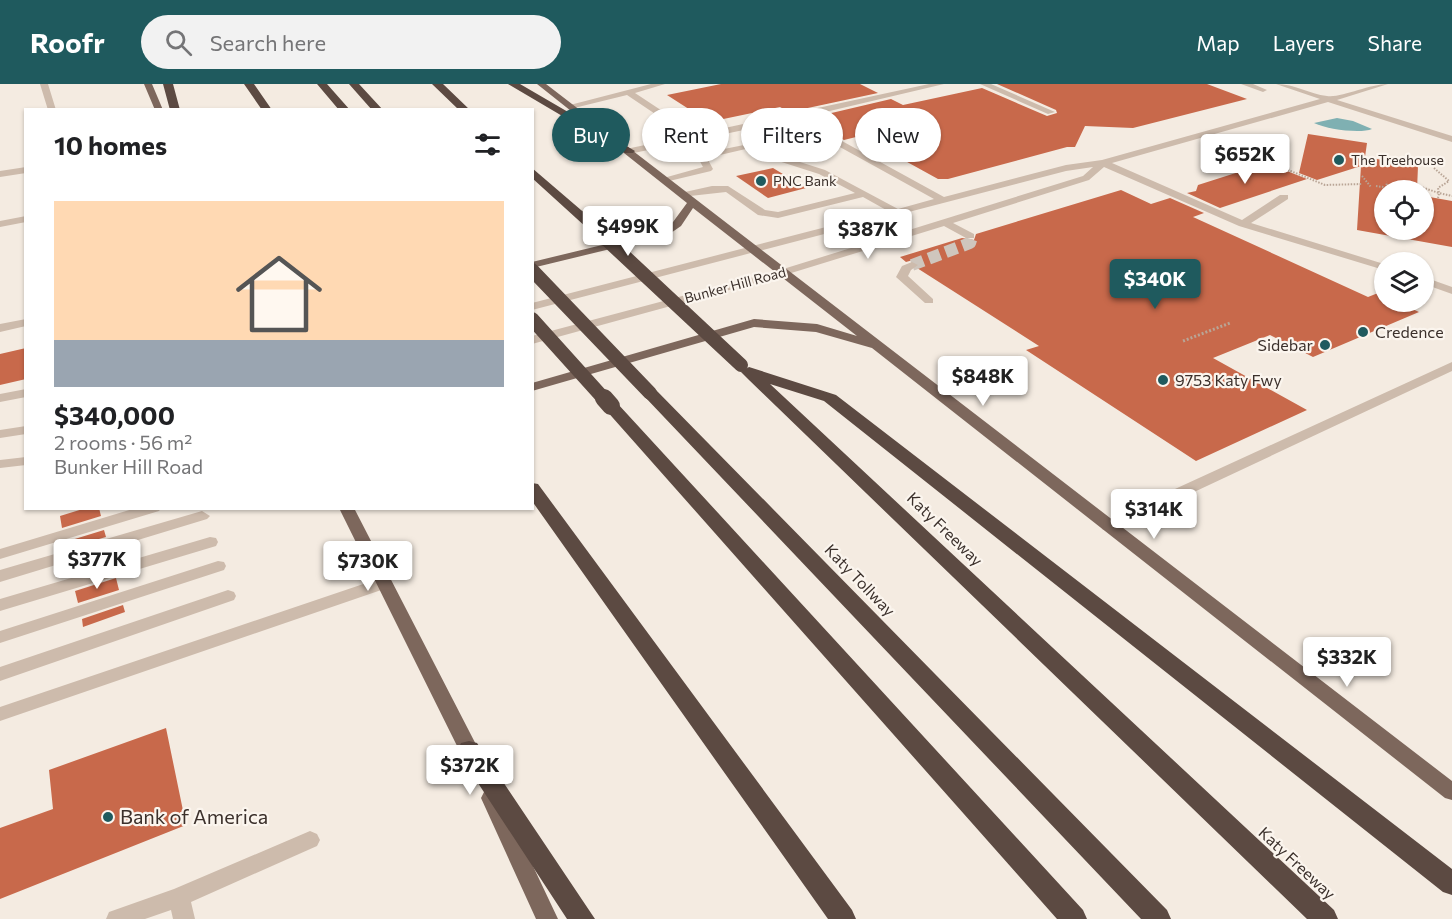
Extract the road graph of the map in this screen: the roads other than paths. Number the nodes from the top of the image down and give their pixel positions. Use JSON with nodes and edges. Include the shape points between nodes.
{"nodes":[{"id":1,"x":44,"y":84,"type":"edge"},
{"id":2,"x":148,"y":84,"type":"edge"},
{"id":3,"x":168,"y":84,"type":"edge"},
{"id":4,"x":249,"y":84,"type":"edge"},
{"id":5,"x":322,"y":84,"type":"edge"},
{"id":6,"x":354,"y":84,"type":"edge"},
{"id":7,"x":437,"y":84,"type":"edge"},
{"id":8,"x":513,"y":84,"type":"edge"},
{"id":9,"x":541,"y":84,"type":"edge"},
{"id":10,"x":661,"y":84,"type":"edge"},
{"id":11,"x":894,"y":84,"type":"edge"},
{"id":12,"x":940,"y":84,"type":"edge"},
{"id":13,"x":984,"y":84,"type":"edge"},
{"id":14,"x":1245,"y":84,"type":"edge"},
{"id":15,"x":1280,"y":84,"type":"edge"},
{"id":16,"x":1384,"y":84,"type":"edge"},
{"id":17,"x":1263,"y":90,"type":"dead end"},
{"id":18,"x":908,"y":91,"type":"junction"},
{"id":19,"x":630,"y":93,"type":"junction"},
{"id":20,"x":1327,"y":100,"type":"junction"},
{"id":21,"x":570,"y":106,"type":"junction"},
{"id":22,"x":51,"y":108,"type":"edge"},
{"id":23,"x":158,"y":108,"type":"edge"},
{"id":24,"x":174,"y":108,"type":"edge"},
{"id":25,"x":266,"y":108,"type":"edge"},
{"id":26,"x":343,"y":108,"type":"edge"},
{"id":27,"x":376,"y":108,"type":"edge"},
{"id":28,"x":463,"y":108,"type":"edge"},
{"id":29,"x":555,"y":108,"type":"edge"},
{"id":30,"x":573,"y":108,"type":"edge"},
{"id":31,"x":652,"y":108,"type":"edge"},
{"id":32,"x":832,"y":108,"type":"edge"},
{"id":33,"x":1051,"y":112,"type":"dead end"},
{"id":34,"x":1452,"y":139,"type":"edge"},
{"id":35,"x":843,"y":145,"type":"edge"},
{"id":36,"x":642,"y":148,"type":"edge"},
{"id":37,"x":630,"y":151,"type":"joint"},
{"id":38,"x":1103,"y":164,"type":"junction"},
{"id":39,"x":24,"y":170,"type":"edge"},
{"id":40,"x":534,"y":173,"type":"edge"},
{"id":41,"x":0,"y":174,"type":"edge"},
{"id":42,"x":665,"y":179,"type":"junction"},
{"id":43,"x":864,"y":195,"type":"junction"},
{"id":44,"x":1284,"y":197,"type":"dead end"},
{"id":45,"x":689,"y":198,"type":"junction"},
{"id":46,"x":944,"y":201,"type":"junction"},
{"id":47,"x":898,"y":213,"type":"junction"},
{"id":48,"x":24,"y":219,"type":"edge"},
{"id":49,"x":943,"y":221,"type":"junction"},
{"id":50,"x":0,"y":224,"type":"edge"},
{"id":51,"x":1243,"y":224,"type":"junction"},
{"id":52,"x":970,"y":236,"type":"dead end"},
{"id":53,"x":755,"y":250,"type":"junction"},
{"id":54,"x":1374,"y":264,"type":"edge"},
{"id":55,"x":534,"y":265,"type":"edge"},
{"id":56,"x":912,"y":265,"type":"dead end"},
{"id":57,"x":534,"y":272,"type":"edge"},
{"id":58,"x":784,"y":272,"type":"junction"},
{"id":59,"x":1434,"y":284,"type":"edge"},
{"id":60,"x":1452,"y":291,"type":"edge"},
{"id":61,"x":929,"y":301,"type":"dead end"},
{"id":62,"x":534,"y":306,"type":"edge"},
{"id":63,"x":534,"y":321,"type":"edge"},
{"id":64,"x":24,"y":322,"type":"edge"},
{"id":65,"x":0,"y":328,"type":"edge"},
{"id":66,"x":534,"y":339,"type":"edge"},
{"id":67,"x":880,"y":347,"type":"junction"},
{"id":68,"x":1452,"y":366,"type":"edge"},
{"id":69,"x":745,"y":369,"type":"junction"},
{"id":70,"x":534,"y":386,"type":"edge"},
{"id":71,"x":24,"y":393,"type":"edge"},
{"id":72,"x":0,"y":398,"type":"edge"},
{"id":73,"x":24,"y":430,"type":"edge"},
{"id":74,"x":0,"y":434,"type":"edge"},
{"id":75,"x":24,"y":461,"type":"edge"},
{"id":76,"x":0,"y":464,"type":"edge"},
{"id":77,"x":534,"y":491,"type":"edge"},
{"id":78,"x":147,"y":510,"type":"edge"},
{"id":79,"x":347,"y":510,"type":"edge"},
{"id":80,"x":201,"y":516,"type":"dead end"},
{"id":81,"x":1108,"y":526,"type":"junction"},
{"id":82,"x":210,"y":542,"type":"dead end"},
{"id":83,"x":0,"y":554,"type":"edge"},
{"id":84,"x":218,"y":566,"type":"dead end"},
{"id":85,"x":0,"y":576,"type":"edge"},
{"id":86,"x":384,"y":583,"type":"junction"},
{"id":87,"x":228,"y":596,"type":"dead end"},
{"id":88,"x":0,"y":605,"type":"edge"},
{"id":89,"x":0,"y":637,"type":"edge"},
{"id":90,"x":0,"y":674,"type":"edge"},
{"id":91,"x":0,"y":714,"type":"edge"},
{"id":92,"x":469,"y":750,"type":"junction"},
{"id":93,"x":1452,"y":792,"type":"edge"},
{"id":94,"x":309,"y":840,"type":"dead end"},
{"id":95,"x":1452,"y":884,"type":"edge"},
{"id":96,"x":179,"y":897,"type":"junction"},
{"id":97,"x":117,"y":919,"type":"edge"},
{"id":98,"x":184,"y":919,"type":"edge"},
{"id":99,"x":547,"y":919,"type":"edge"},
{"id":100,"x":582,"y":919,"type":"edge"},
{"id":101,"x":843,"y":919,"type":"edge"},
{"id":102,"x":1074,"y":919,"type":"edge"},
{"id":103,"x":1158,"y":919,"type":"edge"},
{"id":104,"x":1325,"y":919,"type":"edge"}],
"edges":[{"from":1,"to":22,"type":"street"},
{"from":2,"to":23,"type":"main road"},
{"from":3,"to":24,"type":"highway"},
{"from":4,"to":25,"type":"highway"},
{"from":5,"to":26,"type":"highway"},
{"from":6,"to":27,"type":"highway"},
{"from":7,"to":28,"type":"highway"},
{"from":8,"to":29,"type":"highway"},
{"from":9,"to":21,"type":"main road"},
{"from":10,"to":19,"type":"street"},
{"from":11,"to":18,"type":"street"},
{"from":12,"to":18,"type":"street"},
{"from":13,"to":33,"type":"street"},
{"from":14,"to":17,"type":"street"},
{"from":15,"to":20,"type":"street"},
{"from":16,"to":20,"type":"street","name":"Bunker Hill Road"},
{"from":18,"to":32,"type":"street"},
{"from":19,"to":21,"type":"street"},
{"from":19,"to":31,"type":"street"},
{"from":20,"to":34,"type":"street"},
{"from":20,"to":38,"type":"street","name":"Bunker Hill Road"},
{"from":21,"to":30,"type":"main road"},
{"from":35,"to":46,"type":"street"},
{"from":36,"to":37,"type":"street"},
{"from":37,"to":42,"type":"main road"},
{"from":38,"to":46,"type":"street","name":"Bunker Hill Road","via":[[1066,168]]},
{"from":38,"to":49,"type":"street","name":"Bunker Hill Road","via":[[1086,178]]},
{"from":38,"to":51,"type":"street"},
{"from":39,"to":41,"type":"street"},
{"from":40,"to":69,"type":"highway","name":"Katy Freeway","bridge":true},
{"from":42,"to":43,"type":"street","via":[[708,169],[702,156],[751,145],[822,172]]},
{"from":42,"to":45,"type":"main road"},
{"from":43,"to":45,"type":"street","via":[[778,215],[762,213],[728,189],[712,189]]},
{"from":43,"to":47,"type":"street"},
{"from":44,"to":51,"type":"street"},
{"from":45,"to":53,"type":"main road"},
{"from":45,"to":55,"type":"main road","via":[[677,224],[664,233]]},
{"from":46,"to":47,"type":"street","name":"Bunker Hill Road"},
{"from":47,"to":53,"type":"street","name":"Bunker Hill Road"},
{"from":48,"to":50,"type":"street"},
{"from":49,"to":52,"type":"street"},
{"from":49,"to":58,"type":"street","name":"Bunker Hill Road"},
{"from":51,"to":54,"type":"street"},
{"from":53,"to":58,"type":"main road"},
{"from":53,"to":62,"type":"street","name":"Bunker Hill Road"},
{"from":56,"to":61,"type":"street","via":[[902,277]]},
{"from":57,"to":103,"type":"highway","name":"Katy Tollway","bridge":true},
{"from":58,"to":66,"type":"street","name":"Bunker Hill Road"},
{"from":58,"to":67,"type":"main road"},
{"from":59,"to":60,"type":"street"},
{"from":63,"to":102,"type":"highway","bridge":true},
{"from":64,"to":65,"type":"street"},
{"from":67,"to":70,"type":"main road","via":[[817,328],[754,323]]},
{"from":67,"to":81,"type":"main road"},
{"from":68,"to":81,"type":"street"},
{"from":69,"to":95,"type":"highway","via":[[830,398]]},
{"from":69,"to":104,"type":"highway","name":"Katy Freeway"},
{"from":71,"to":72,"type":"street"},
{"from":73,"to":74,"type":"street"},
{"from":75,"to":76,"type":"street"},
{"from":77,"to":101,"type":"highway"},
{"from":78,"to":83,"type":"street"},
{"from":79,"to":86,"type":"main road"},
{"from":80,"to":85,"type":"street"},
{"from":81,"to":93,"type":"main road"},
{"from":82,"to":88,"type":"street"},
{"from":84,"to":89,"type":"street"},
{"from":86,"to":91,"type":"street"},
{"from":86,"to":92,"type":"main road"},
{"from":87,"to":90,"type":"street"},
{"from":92,"to":99,"type":"main road"},
{"from":92,"to":100,"type":"highway"},
{"from":94,"to":96,"type":"street"},
{"from":96,"to":97,"type":"street"},
{"from":96,"to":98,"type":"street"}]}
